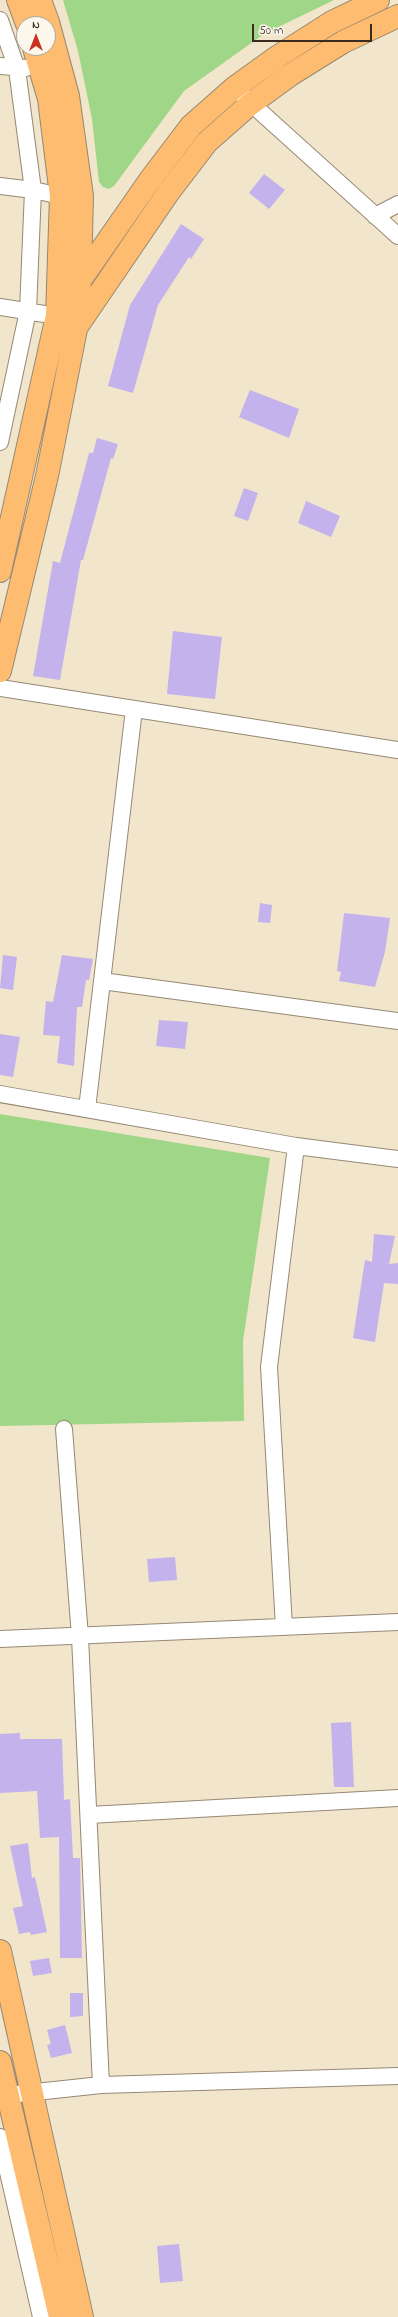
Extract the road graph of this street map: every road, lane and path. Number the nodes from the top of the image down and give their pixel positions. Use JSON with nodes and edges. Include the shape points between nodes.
{"nodes":[{"id":1,"x":18,"y":0,"type":"edge"},
{"id":2,"x":40,"y":0,"type":"edge"},
{"id":3,"x":378,"y":0,"type":"edge"},
{"id":4,"x":24,"y":16,"type":"edge"},
{"id":5,"x":398,"y":16,"type":"edge"},
{"id":6,"x":0,"y":20,"type":"edge"},
{"id":7,"x":44,"y":60,"type":"edge"},
{"id":8,"x":0,"y":66,"type":"edge"},
{"id":9,"x":17,"y":68,"type":"junction"},
{"id":10,"x":234,"y":88,"type":"junction"},
{"id":11,"x":252,"y":103,"type":"junction"},
{"id":12,"x":0,"y":186,"type":"edge"},
{"id":13,"x":33,"y":190,"type":"junction"},
{"id":14,"x":61,"y":196,"type":"junction"},
{"id":15,"x":82,"y":196,"type":"junction"},
{"id":16,"x":398,"y":204,"type":"edge"},
{"id":17,"x":375,"y":216,"type":"junction"},
{"id":18,"x":398,"y":236,"type":"edge"},
{"id":19,"x":80,"y":281,"type":"junction"},
{"id":20,"x":0,"y":307,"type":"edge"},
{"id":21,"x":28,"y":311,"type":"junction"},
{"id":22,"x":57,"y":316,"type":"junction"},
{"id":23,"x":76,"y":328,"type":"junction"},
{"id":24,"x":3,"y":416,"type":"edge"},
{"id":25,"x":0,"y":442,"type":"edge"},
{"id":26,"x":1,"y":561,"type":"edge"},
{"id":27,"x":25,"y":561,"type":"junction"},
{"id":28,"x":0,"y":671,"type":"edge"},
{"id":29,"x":0,"y":688,"type":"edge"},
{"id":30,"x":134,"y":709,"type":"junction"},
{"id":31,"x":398,"y":750,"type":"edge"},
{"id":32,"x":102,"y":981,"type":"junction"},
{"id":33,"x":398,"y":1021,"type":"edge"},
{"id":34,"x":0,"y":1094,"type":"edge"},
{"id":35,"x":87,"y":1109,"type":"junction"},
{"id":36,"x":296,"y":1146,"type":"junction"},
{"id":37,"x":398,"y":1159,"type":"edge"},
{"id":38,"x":64,"y":1429,"type":"dead end"},
{"id":39,"x":398,"y":1622,"type":"edge"},
{"id":40,"x":284,"y":1627,"type":"junction"},
{"id":41,"x":80,"y":1637,"type":"junction"},
{"id":42,"x":0,"y":1639,"type":"edge"},
{"id":43,"x":398,"y":1798,"type":"edge"},
{"id":44,"x":89,"y":1814,"type":"junction"},
{"id":45,"x":0,"y":1951,"type":"edge"},
{"id":46,"x":0,"y":2062,"type":"edge"},
{"id":47,"x":398,"y":2076,"type":"edge"},
{"id":48,"x":101,"y":2085,"type":"junction"},
{"id":49,"x":32,"y":2093,"type":"junction"},
{"id":50,"x":4,"y":2098,"type":"edge"},
{"id":51,"x":0,"y":2137,"type":"edge"},
{"id":52,"x":60,"y":2214,"type":"junction"},
{"id":53,"x":38,"y":2218,"type":"junction"},
{"id":54,"x":41,"y":2317,"type":"edge"},
{"id":55,"x":60,"y":2317,"type":"edge"},
{"id":56,"x":82,"y":2317,"type":"edge"}],
"edges":[{"from":1,"to":4,"type":"main road"},
{"from":2,"to":7,"type":"main road","via":[[48,22]]},
{"from":3,"to":10,"type":"main road","via":[[332,22]]},
{"from":5,"to":11,"type":"main road","via":[[344,42],[290,75]]},
{"from":6,"to":9,"type":"street"},
{"from":7,"to":9,"type":"street"},
{"from":7,"to":14,"type":"main road"},
{"from":7,"to":15,"type":"main road","via":[[68,96]]},
{"from":8,"to":9,"type":"street"},
{"from":9,"to":13,"type":"street"},
{"from":10,"to":11,"type":"street"},
{"from":10,"to":19,"type":"main road","via":[[191,126]]},
{"from":11,"to":17,"type":"street"},
{"from":11,"to":23,"type":"main road","via":[[207,142],[168,193]]},
{"from":12,"to":13,"type":"street"},
{"from":13,"to":14,"type":"street"},
{"from":13,"to":21,"type":"street"},
{"from":14,"to":15,"type":"street"},
{"from":14,"to":22,"type":"main road"},
{"from":15,"to":19,"type":"main road"},
{"from":16,"to":17,"type":"street"},
{"from":17,"to":18,"type":"street"},
{"from":19,"to":22,"type":"main road"},
{"from":19,"to":23,"type":"main road"},
{"from":20,"to":21,"type":"street"},
{"from":21,"to":22,"type":"street"},
{"from":21,"to":24,"type":"street"},
{"from":22,"to":26,"type":"main road"},
{"from":23,"to":27,"type":"main road","via":[[47,476]]},
{"from":24,"to":25,"type":"street"},
{"from":26,"to":27,"type":"street"},
{"from":27,"to":28,"type":"main road"},
{"from":29,"to":30,"type":"street"},
{"from":30,"to":31,"type":"street"},
{"from":30,"to":32,"type":"street"},
{"from":32,"to":33,"type":"street"},
{"from":32,"to":35,"type":"street"},
{"from":34,"to":35,"type":"street"},
{"from":35,"to":36,"type":"street"},
{"from":36,"to":37,"type":"street"},
{"from":36,"to":40,"type":"street","via":[[269,1367]]},
{"from":38,"to":41,"type":"street"},
{"from":39,"to":40,"type":"street"},
{"from":40,"to":41,"type":"street"},
{"from":41,"to":42,"type":"street"},
{"from":41,"to":44,"type":"street"},
{"from":43,"to":44,"type":"street"},
{"from":44,"to":48,"type":"street"},
{"from":45,"to":49,"type":"main road"},
{"from":46,"to":50,"type":"main road"},
{"from":47,"to":48,"type":"street"},
{"from":48,"to":49,"type":"street"},
{"from":49,"to":50,"type":"street"},
{"from":49,"to":52,"type":"main road"},
{"from":50,"to":53,"type":"main road"},
{"from":51,"to":54,"type":"street"},
{"from":52,"to":53,"type":"main road"},
{"from":52,"to":56,"type":"main road"},
{"from":53,"to":55,"type":"main road"}]}
